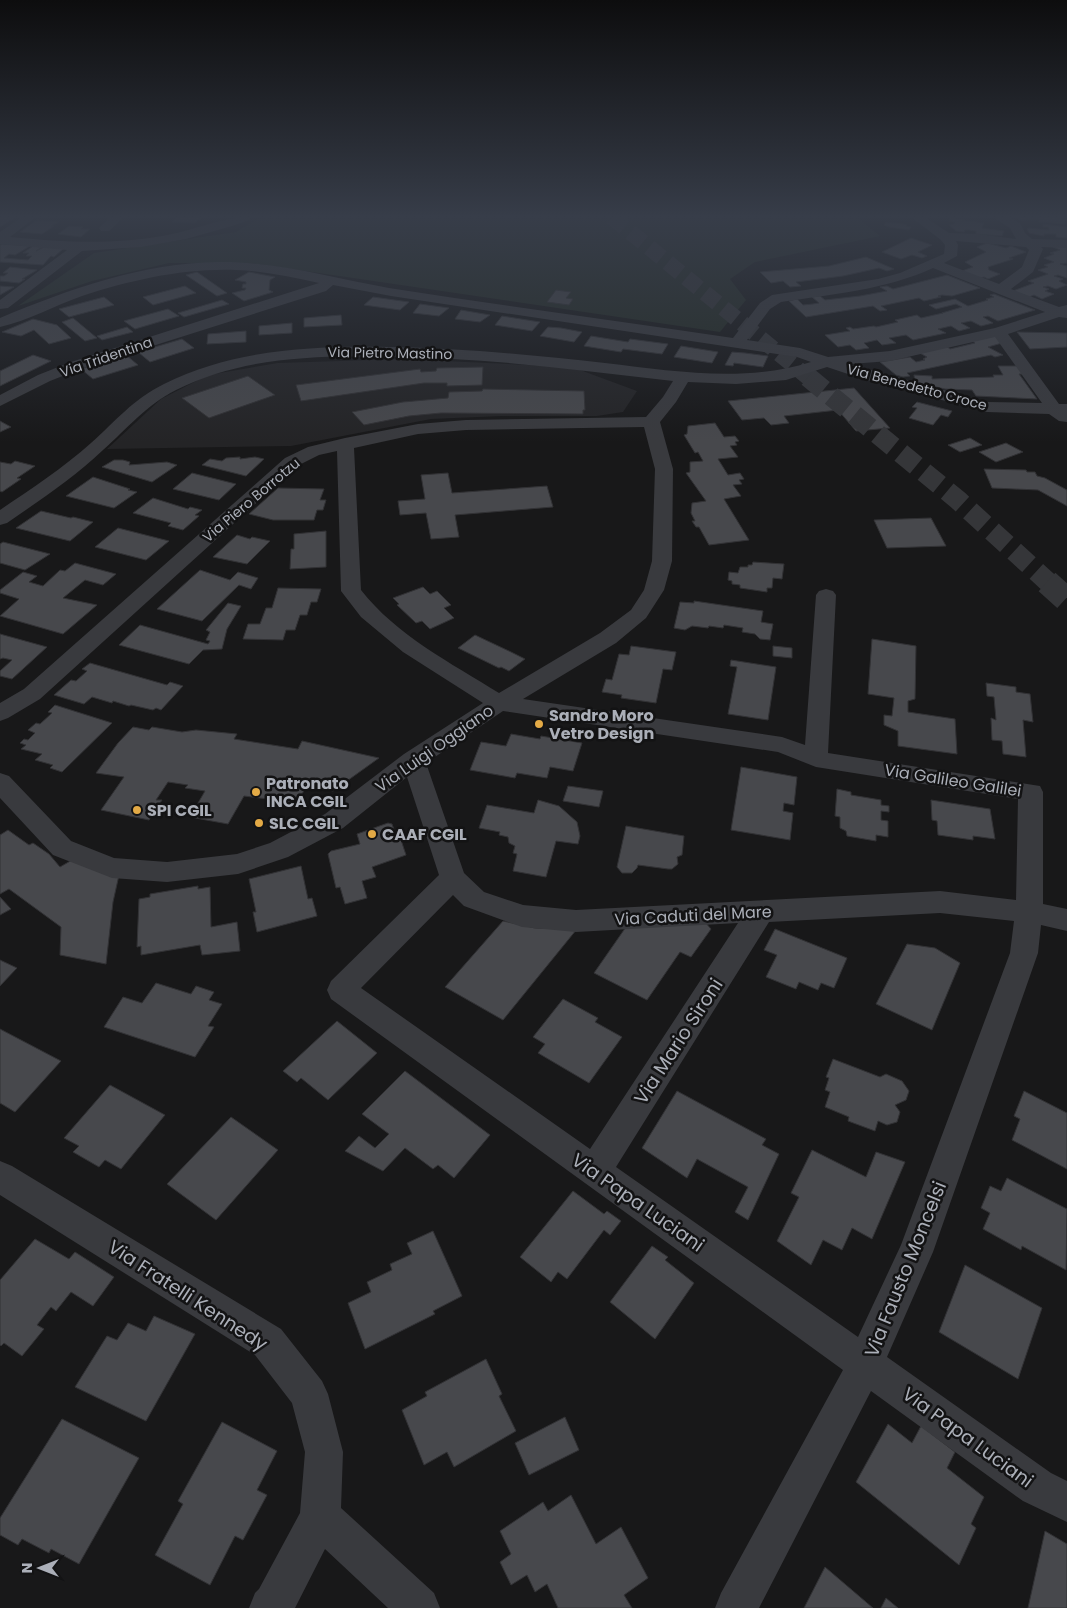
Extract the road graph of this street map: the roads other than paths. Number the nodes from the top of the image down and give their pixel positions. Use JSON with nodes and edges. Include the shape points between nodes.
{"nodes":[{"id":1,"x":20,"y":292,"type":"edge"},
{"id":2,"x":80,"y":292,"type":"edge"},
{"id":3,"x":308,"y":292,"type":"edge"},
{"id":4,"x":395,"y":292,"type":"edge"},
{"id":5,"x":818,"y":292,"type":"edge"},
{"id":6,"x":1006,"y":292,"type":"edge"},
{"id":7,"x":3,"y":305,"type":"dead end"},
{"id":8,"x":1064,"y":312,"type":"edge"},
{"id":9,"x":0,"y":323,"type":"edge"},
{"id":10,"x":999,"y":332,"type":"junction"},
{"id":11,"x":737,"y":344,"type":"junction"},
{"id":12,"x":827,"y":362,"type":"junction"},
{"id":13,"x":683,"y":377,"type":"junction"},
{"id":14,"x":0,"y":401,"type":"edge"},
{"id":15,"x":1063,"y":413,"type":"edge"},
{"id":16,"x":651,"y":422,"type":"junction"},
{"id":17,"x":345,"y":443,"type":"junction"},
{"id":18,"x":0,"y":519,"type":"edge"},
{"id":19,"x":826,"y":595,"type":"dead end"},
{"id":20,"x":499,"y":703,"type":"junction"},
{"id":21,"x":0,"y":713,"type":"edge"},
{"id":22,"x":816,"y":759,"type":"junction"},
{"id":23,"x":413,"y":760,"type":"junction"},
{"id":24,"x":0,"y":782,"type":"edge"},
{"id":25,"x":453,"y":878,"type":"junction"},
{"id":26,"x":761,"y":911,"type":"junction"},
{"id":27,"x":1030,"y":912,"type":"junction"},
{"id":28,"x":1067,"y":920,"type":"edge"},
{"id":29,"x":594,"y":1171,"type":"junction"},
{"id":30,"x":0,"y":1177,"type":"edge"},
{"id":31,"x":866,"y":1364,"type":"junction"},
{"id":32,"x":1067,"y":1502,"type":"edge"},
{"id":33,"x":320,"y":1517,"type":"junction"},
{"id":34,"x":270,"y":1608,"type":"edge"},
{"id":35,"x":418,"y":1608,"type":"edge"},
{"id":36,"x":736,"y":1608,"type":"edge"}],
"edges":[{"from":1,"to":7,"type":"street"},
{"from":2,"to":9,"type":"street","name":"Via Benedetto Croce"},
{"from":3,"to":14,"type":"street","name":"Via Tridentina","via":[[77,365]]},
{"from":4,"to":11,"type":"street","name":"Via Benedetto Croce"},
{"from":5,"to":11,"type":"street","via":[[777,298],[765,306]]},
{"from":6,"to":8,"type":"street"},
{"from":8,"to":10,"type":"street"},
{"from":10,"to":12,"type":"street","via":[[890,356]]},
{"from":10,"to":15,"type":"street"},
{"from":11,"to":12,"type":"street","name":"Via Benedetto Croce","via":[[800,353]]},
{"from":12,"to":13,"type":"street","name":"Via Pietro Mastino","via":[[786,375],[736,379]]},
{"from":12,"to":15,"type":"street","name":"Via Benedetto Croce","via":[[987,407]]},
{"from":13,"to":16,"type":"street"},
{"from":13,"to":18,"type":"street","name":"Via Pietro Mastino","via":[[458,353],[337,351],[252,359],[196,376],[170,387],[136,408],[97,447]]},
{"from":16,"to":17,"type":"street","name":"Via Piero Borrotzu","via":[[418,428]]},
{"from":16,"to":20,"type":"street","name":"Via Luigi Oggiano","via":[[664,469],[662,561],[654,590],[638,614],[608,638]]},
{"from":17,"to":20,"type":"street","name":"Via Galileo Galilei","via":[[351,591],[368,613],[411,647]]},
{"from":17,"to":21,"type":"street","name":"Via Piero Borrotzu","via":[[314,451],[291,462],[32,694]]},
{"from":19,"to":22,"type":"street"},
{"from":20,"to":22,"type":"street","name":"Via Galileo Galilei","via":[[782,745]]},
{"from":20,"to":23,"type":"street","name":"Via Luigi Oggiano"},
{"from":22,"to":27,"type":"street","name":"Via Galileo Galilei","via":[[1031,792]]},
{"from":23,"to":24,"type":"street","name":"Via Luigi Oggiano","via":[[334,821],[279,850],[238,864],[167,872],[112,868],[62,848]]},
{"from":23,"to":25,"type":"street","name":"Via Caduti del Mare"},
{"from":25,"to":26,"type":"street","name":"Via Caduti del Mare","via":[[474,899],[522,916],[576,921]]},
{"from":25,"to":29,"type":"street","name":"Via Papa Luciani","via":[[342,990]]},
{"from":26,"to":27,"type":"street","name":"Via Caduti del Mare","via":[[940,902]]},
{"from":26,"to":29,"type":"street","name":"Via Mario Sironi"},
{"from":27,"to":28,"type":"street","name":"Via Caduti del Mare"},
{"from":27,"to":31,"type":"street","name":"Via Fausto Moncelsi","via":[[1024,953],[940,1187],[916,1252]]},
{"from":29,"to":31,"type":"street","name":"Via Papa Luciani"},
{"from":30,"to":33,"type":"street","name":"Via Fratelli Kennedy","via":[[268,1342],[309,1394],[324,1452]]},
{"from":31,"to":32,"type":"street","name":"Via Papa Luciani","via":[[1037,1486]]},
{"from":31,"to":36,"type":"street","name":"Via Fausto Moncelsi"},
{"from":33,"to":34,"type":"street"},
{"from":33,"to":35,"type":"street"}]}
